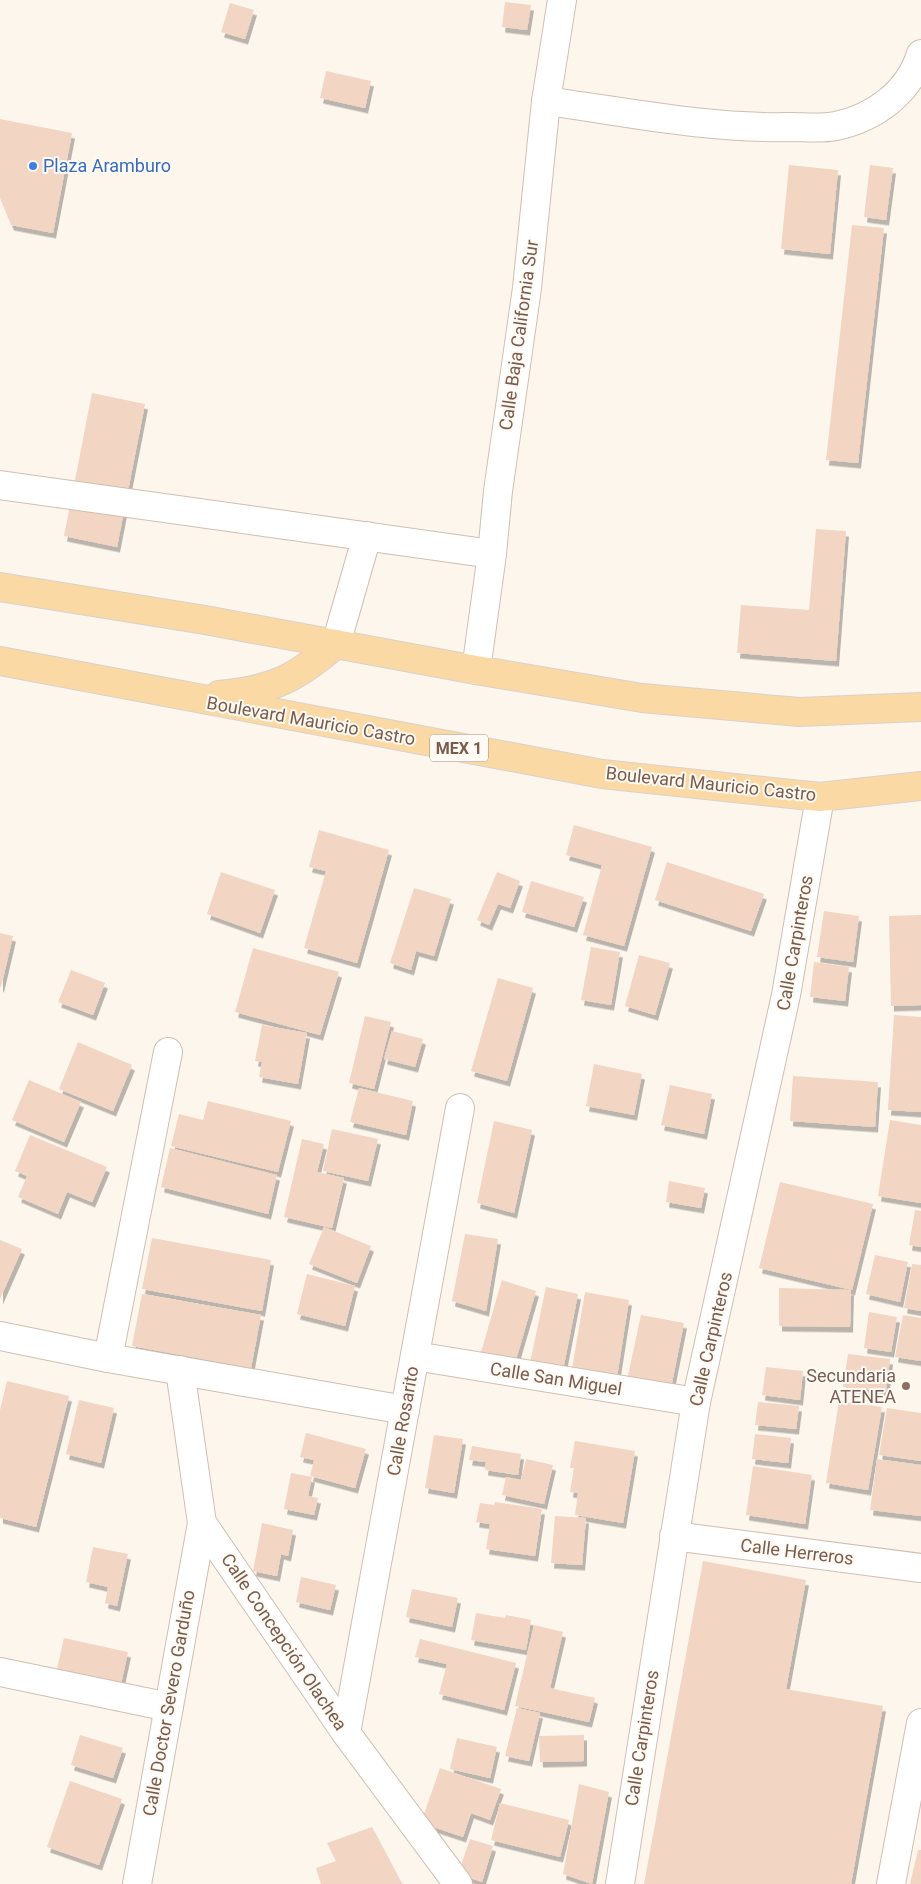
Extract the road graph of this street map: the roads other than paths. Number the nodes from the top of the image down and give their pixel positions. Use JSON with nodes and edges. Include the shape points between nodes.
{"nodes":[{"id":1,"x":562,"y":0,"type":"edge"},
{"id":2,"x":921,"y":55,"type":"edge"},
{"id":3,"x":546,"y":101,"type":"junction"},
{"id":4,"x":0,"y":485,"type":"edge"},
{"id":5,"x":367,"y":536,"type":"junction"},
{"id":6,"x":492,"y":554,"type":"junction"},
{"id":7,"x":0,"y":587,"type":"edge"},
{"id":8,"x":336,"y":644,"type":"junction"},
{"id":9,"x":0,"y":661,"type":"edge"},
{"id":10,"x":476,"y":670,"type":"junction"},
{"id":11,"x":188,"y":698,"type":"junction"},
{"id":12,"x":921,"y":707,"type":"edge"},
{"id":13,"x":921,"y":786,"type":"edge"},
{"id":14,"x":820,"y":797,"type":"junction"},
{"id":15,"x":168,"y":1052,"type":"dead end"},
{"id":16,"x":460,"y":1108,"type":"dead end"},
{"id":17,"x":0,"y":1336,"type":"edge"},
{"id":18,"x":415,"y":1356,"type":"junction"},
{"id":19,"x":108,"y":1358,"type":"junction"},
{"id":20,"x":180,"y":1370,"type":"junction"},
{"id":21,"x":696,"y":1402,"type":"junction"},
{"id":22,"x":405,"y":1410,"type":"junction"},
{"id":23,"x":202,"y":1523,"type":"junction"},
{"id":24,"x":674,"y":1536,"type":"junction"},
{"id":25,"x":921,"y":1568,"type":"edge"},
{"id":26,"x":0,"y":1672,"type":"edge"},
{"id":27,"x":169,"y":1707,"type":"junction"},
{"id":28,"x":921,"y":1723,"type":"edge"},
{"id":29,"x":346,"y":1733,"type":"junction"},
{"id":30,"x":137,"y":1884,"type":"edge"},
{"id":31,"x":458,"y":1884,"type":"edge"},
{"id":32,"x":620,"y":1884,"type":"edge"},
{"id":33,"x":891,"y":1884,"type":"edge"}],
"edges":[{"from":1,"to":3,"type":"street","name":"Calle Baja California Sur"},
{"from":2,"to":3,"type":"street","via":[[903,87],[886,105],[862,118],[834,126],[748,128]]},
{"from":3,"to":6,"type":"street","name":"Calle Baja California Sur","via":[[527,288]]},
{"from":4,"to":5,"type":"street"},
{"from":5,"to":6,"type":"street"},
{"from":5,"to":8,"type":"street"},
{"from":6,"to":10,"type":"street","name":"Calle Baja California Sur"},
{"from":7,"to":8,"type":"main road"},
{"from":8,"to":10,"type":"main road"},
{"from":8,"to":11,"type":"main road","via":[[304,669],[270,687],[254,692]]},
{"from":9,"to":11,"type":"main road","name":"Boulevard Mauricio Castro","number":"MEX 1"},
{"from":10,"to":12,"type":"main road","via":[[642,698],[799,712]]},
{"from":11,"to":14,"type":"main road","name":"Boulevard Mauricio Castro","number":"MEX 1","via":[[602,774]]},
{"from":13,"to":14,"type":"main road","name":"Boulevard Mauricio Castro","number":"MEX 1"},
{"from":14,"to":21,"type":"street","name":"Calle Carpinteros","via":[[786,995]]},
{"from":15,"to":19,"type":"street"},
{"from":16,"to":18,"type":"street","name":"Calle Rosarito"},
{"from":17,"to":19,"type":"street"},
{"from":18,"to":21,"type":"street","name":"Calle San Miguel"},
{"from":18,"to":22,"type":"street","name":"Calle Rosarito"},
{"from":19,"to":20,"type":"street"},
{"from":20,"to":22,"type":"street"},
{"from":20,"to":23,"type":"street","name":"Calle Concepción Olachea"},
{"from":21,"to":24,"type":"street","name":"Calle Carpinteros"},
{"from":22,"to":29,"type":"street","name":"Calle Rosarito"},
{"from":23,"to":27,"type":"street","name":"Calle Doctor Severo Garduño"},
{"from":23,"to":29,"type":"street","name":"Calle Concepción Olachea"},
{"from":24,"to":25,"type":"street","name":"Calle Herreros"},
{"from":24,"to":32,"type":"street","name":"Calle Carpinteros"},
{"from":26,"to":27,"type":"street"},
{"from":27,"to":30,"type":"street","name":"Calle Doctor Severo Garduño"},
{"from":28,"to":33,"type":"street"},
{"from":29,"to":31,"type":"street","name":"Calle Concepción Olachea"}]}
